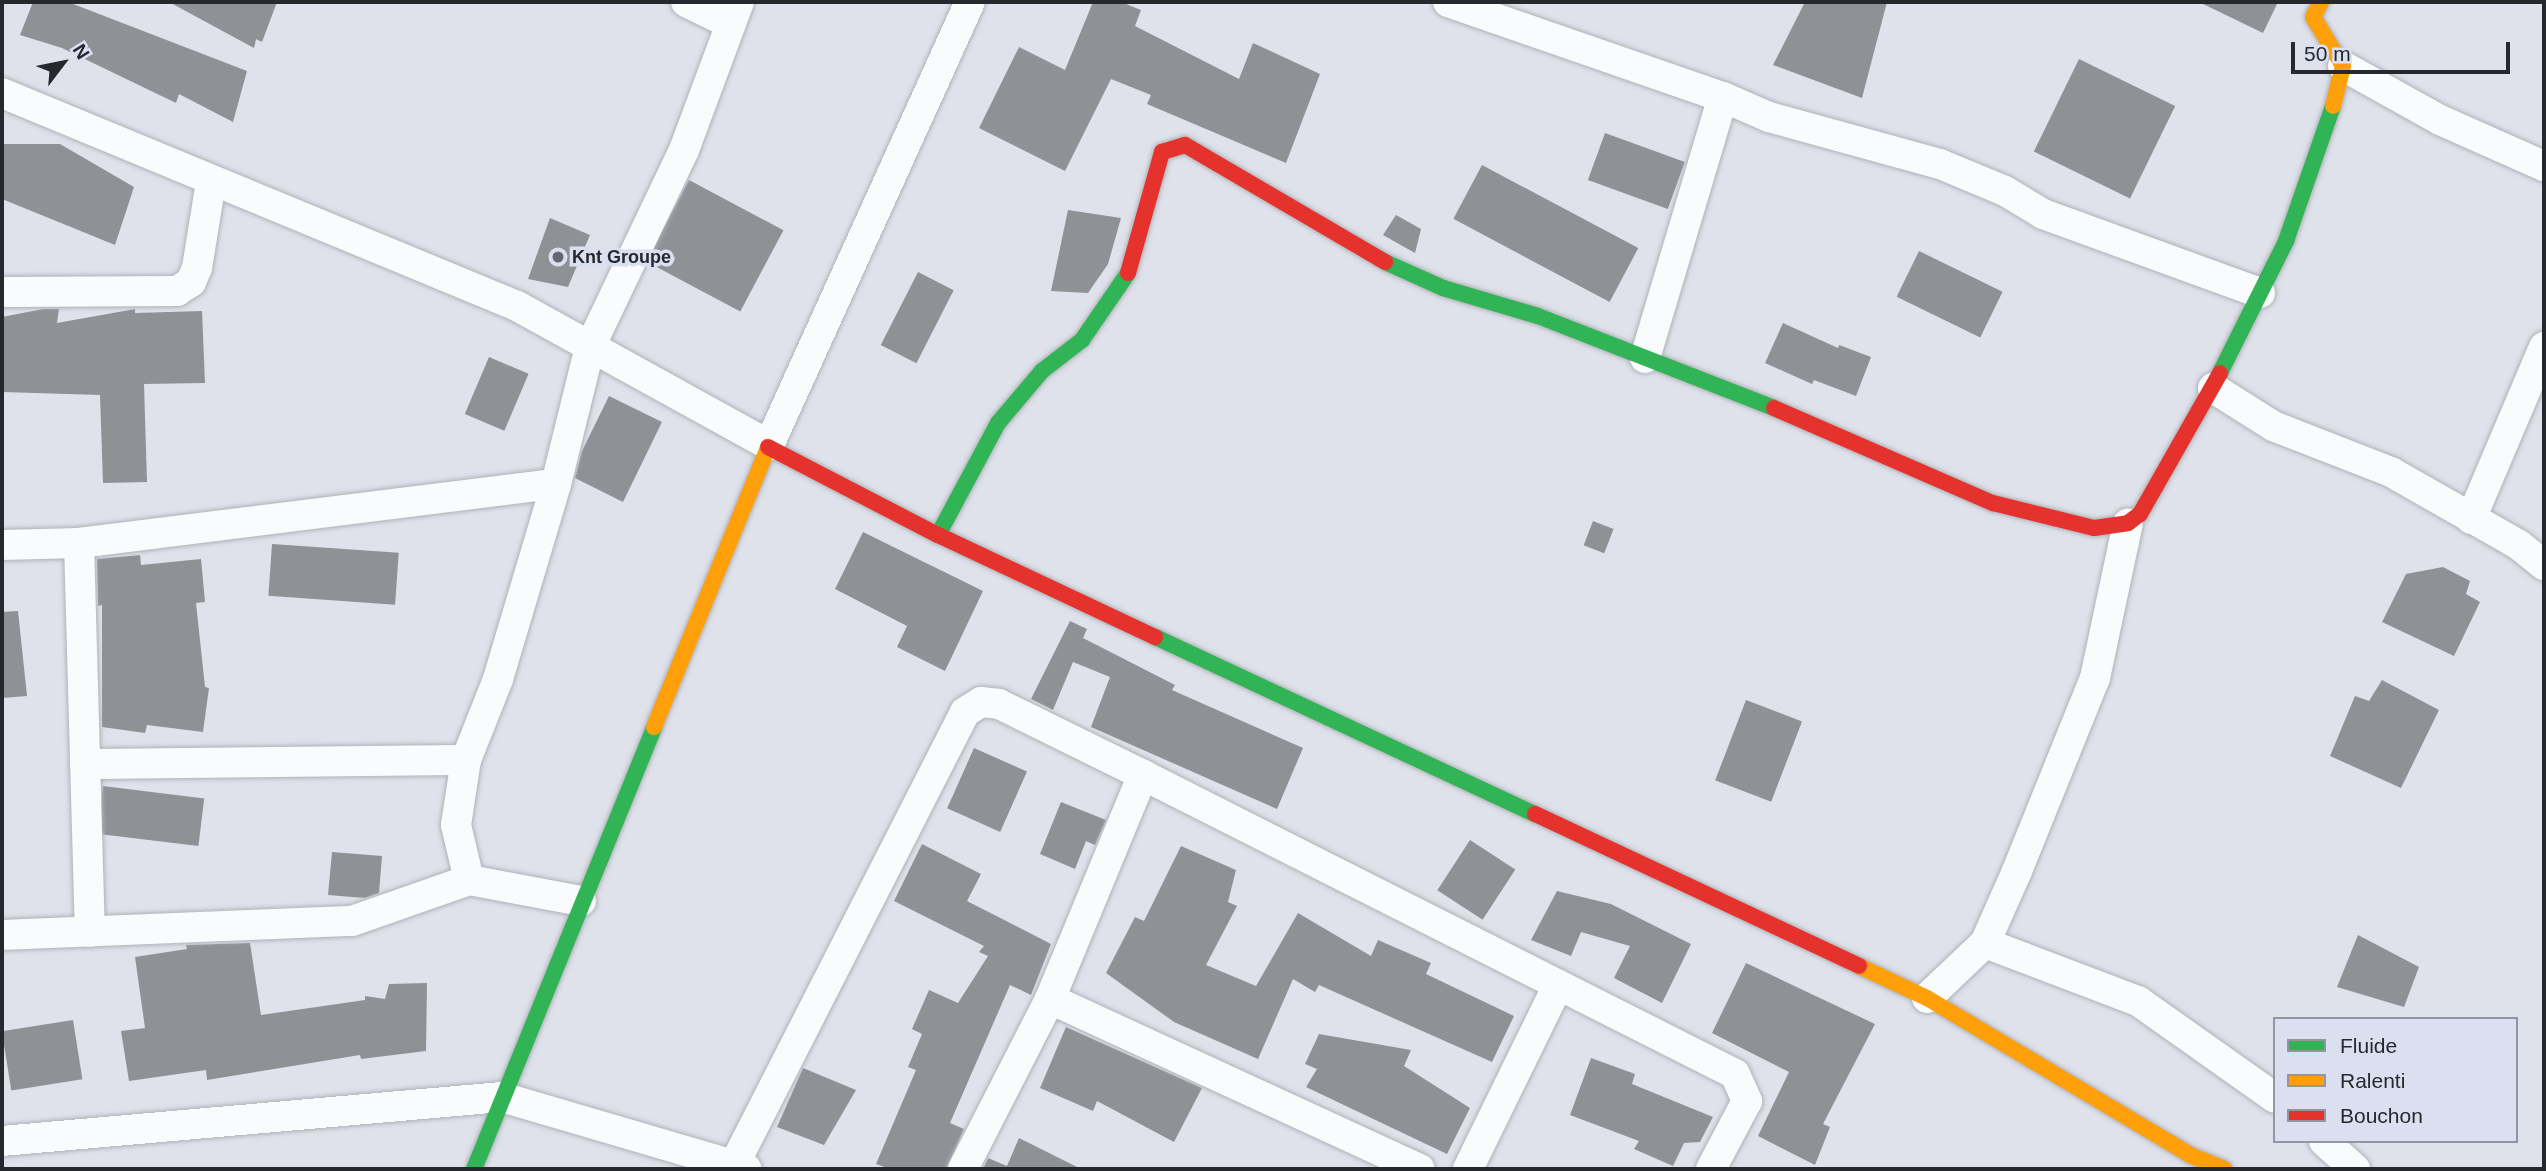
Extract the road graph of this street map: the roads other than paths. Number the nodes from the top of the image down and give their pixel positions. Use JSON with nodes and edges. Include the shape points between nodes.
{"nodes":[{"id":1,"x":686,"y":2,"type":"edge"},
{"id":2,"x":970,"y":2,"type":"edge"},
{"id":3,"x":1448,"y":2,"type":"edge"},
{"id":4,"x":2320,"y":2,"type":"edge"},
{"id":5,"x":734,"y":12,"type":"edge"},
{"id":6,"x":2343,"y":66,"type":"junction"},
{"id":7,"x":2,"y":93,"type":"edge"},
{"id":8,"x":1723,"y":97,"type":"junction"},
{"id":9,"x":2544,"y":166,"type":"edge"},
{"id":10,"x":211,"y":181,"type":"junction"},
{"id":11,"x":2,"y":292,"type":"edge"},
{"id":12,"x":2260,"y":293,"type":"junction"},
{"id":13,"x":590,"y":347,"type":"junction"},
{"id":14,"x":2544,"y":347,"type":"edge"},
{"id":15,"x":1645,"y":358,"type":"junction"},
{"id":16,"x":2213,"y":388,"type":"junction"},
{"id":17,"x":769,"y":445,"type":"junction"},
{"id":18,"x":556,"y":484,"type":"junction"},
{"id":19,"x":2471,"y":519,"type":"junction"},
{"id":20,"x":2128,"y":523,"type":"junction"},
{"id":21,"x":938,"y":535,"type":"junction"},
{"id":22,"x":79,"y":543,"type":"junction"},
{"id":23,"x":2,"y":545,"type":"edge"},
{"id":24,"x":2544,"y":565,"type":"edge"},
{"id":25,"x":466,"y":760,"type":"junction"},
{"id":26,"x":85,"y":764,"type":"junction"},
{"id":27,"x":1143,"y":775,"type":"junction"},
{"id":28,"x":469,"y":880,"type":"junction"},
{"id":29,"x":581,"y":901,"type":"junction"},
{"id":30,"x":90,"y":932,"type":"junction"},
{"id":31,"x":2,"y":934,"type":"edge"},
{"id":32,"x":1985,"y":943,"type":"junction"},
{"id":33,"x":1558,"y":985,"type":"junction"},
{"id":34,"x":1927,"y":998,"type":"junction"},
{"id":35,"x":1050,"y":999,"type":"junction"},
{"id":36,"x":2273,"y":1096,"type":"edge"},
{"id":37,"x":502,"y":1097,"type":"junction"},
{"id":38,"x":492,"y":1127,"type":"junction"},
{"id":39,"x":2,"y":1141,"type":"edge"},
{"id":40,"x":2326,"y":1143,"type":"edge"},
{"id":41,"x":741,"y":1167,"type":"edge"},
{"id":42,"x":461,"y":1169,"type":"edge"},
{"id":43,"x":474,"y":1169,"type":"edge"},
{"id":44,"x":481,"y":1169,"type":"edge"},
{"id":45,"x":963,"y":1169,"type":"edge"},
{"id":46,"x":1420,"y":1169,"type":"edge"},
{"id":47,"x":1468,"y":1169,"type":"edge"},
{"id":48,"x":1711,"y":1169,"type":"edge"},
{"id":49,"x":2224,"y":1169,"type":"edge"},
{"id":50,"x":2355,"y":1169,"type":"edge"}],
"edges":[{"from":1,"to":5,"type":"street"},
{"from":2,"to":17,"type":"street"},
{"from":3,"to":8,"type":"street"},
{"from":4,"to":6,"type":"street","via":[[2313,18]]},
{"from":5,"to":13,"type":"street","via":[[684,150]]},
{"from":6,"to":9,"type":"street","via":[[2440,120]]},
{"from":6,"to":12,"type":"street","via":[[2322,146]]},
{"from":7,"to":10,"type":"street"},
{"from":8,"to":12,"type":"street","via":[[1769,117],[1940,164],[2005,191],[2043,214]]},
{"from":8,"to":15,"type":"street"},
{"from":10,"to":11,"type":"street","via":[[197,268],[191,282],[177,291]]},
{"from":10,"to":13,"type":"street","via":[[517,306]]},
{"from":12,"to":16,"type":"street"},
{"from":13,"to":17,"type":"street"},
{"from":13,"to":18,"type":"street"},
{"from":14,"to":19,"type":"street"},
{"from":15,"to":20,"type":"street","via":[[1855,440],[1993,503],[2094,528]]},
{"from":15,"to":21,"type":"street","via":[[1401,271],[1185,145],[1171,146],[1162,152],[1128,272],[1082,340],[1042,371],[998,423]]},
{"from":16,"to":19,"type":"street","via":[[2273,426],[2391,472]]},
{"from":16,"to":20,"type":"street","via":[[2140,514]]},
{"from":17,"to":21,"type":"street"},
{"from":17,"to":29,"type":"street"},
{"from":18,"to":22,"type":"street"},
{"from":18,"to":25,"type":"street","via":[[498,679]]},
{"from":19,"to":24,"type":"street"},
{"from":20,"to":32,"type":"street","via":[[2095,678]]},
{"from":21,"to":34,"type":"street"},
{"from":22,"to":23,"type":"street"},
{"from":22,"to":26,"type":"street"},
{"from":25,"to":26,"type":"street"},
{"from":25,"to":28,"type":"street","via":[[456,825]]},
{"from":26,"to":30,"type":"street"},
{"from":27,"to":33,"type":"street"},
{"from":27,"to":35,"type":"street"},
{"from":27,"to":41,"type":"street","via":[[999,704],[981,702],[965,712]]},
{"from":28,"to":29,"type":"street"},
{"from":28,"to":30,"type":"street","via":[[352,921]]},
{"from":29,"to":37,"type":"street"},
{"from":30,"to":31,"type":"street"},
{"from":32,"to":34,"type":"street"},
{"from":32,"to":36,"type":"street","via":[[2138,1001]]},
{"from":33,"to":47,"type":"street"},
{"from":33,"to":48,"type":"street","via":[[1735,1074],[1746,1101]]},
{"from":34,"to":49,"type":"street","via":[[2190,1156]]},
{"from":35,"to":45,"type":"street"},
{"from":35,"to":46,"type":"street"},
{"from":37,"to":38,"type":"street"},
{"from":37,"to":39,"type":"street"},
{"from":37,"to":41,"type":"street"},
{"from":38,"to":42,"type":"street"},
{"from":38,"to":43,"type":"street"},
{"from":38,"to":44,"type":"street"},
{"from":40,"to":50,"type":"street"}]}
